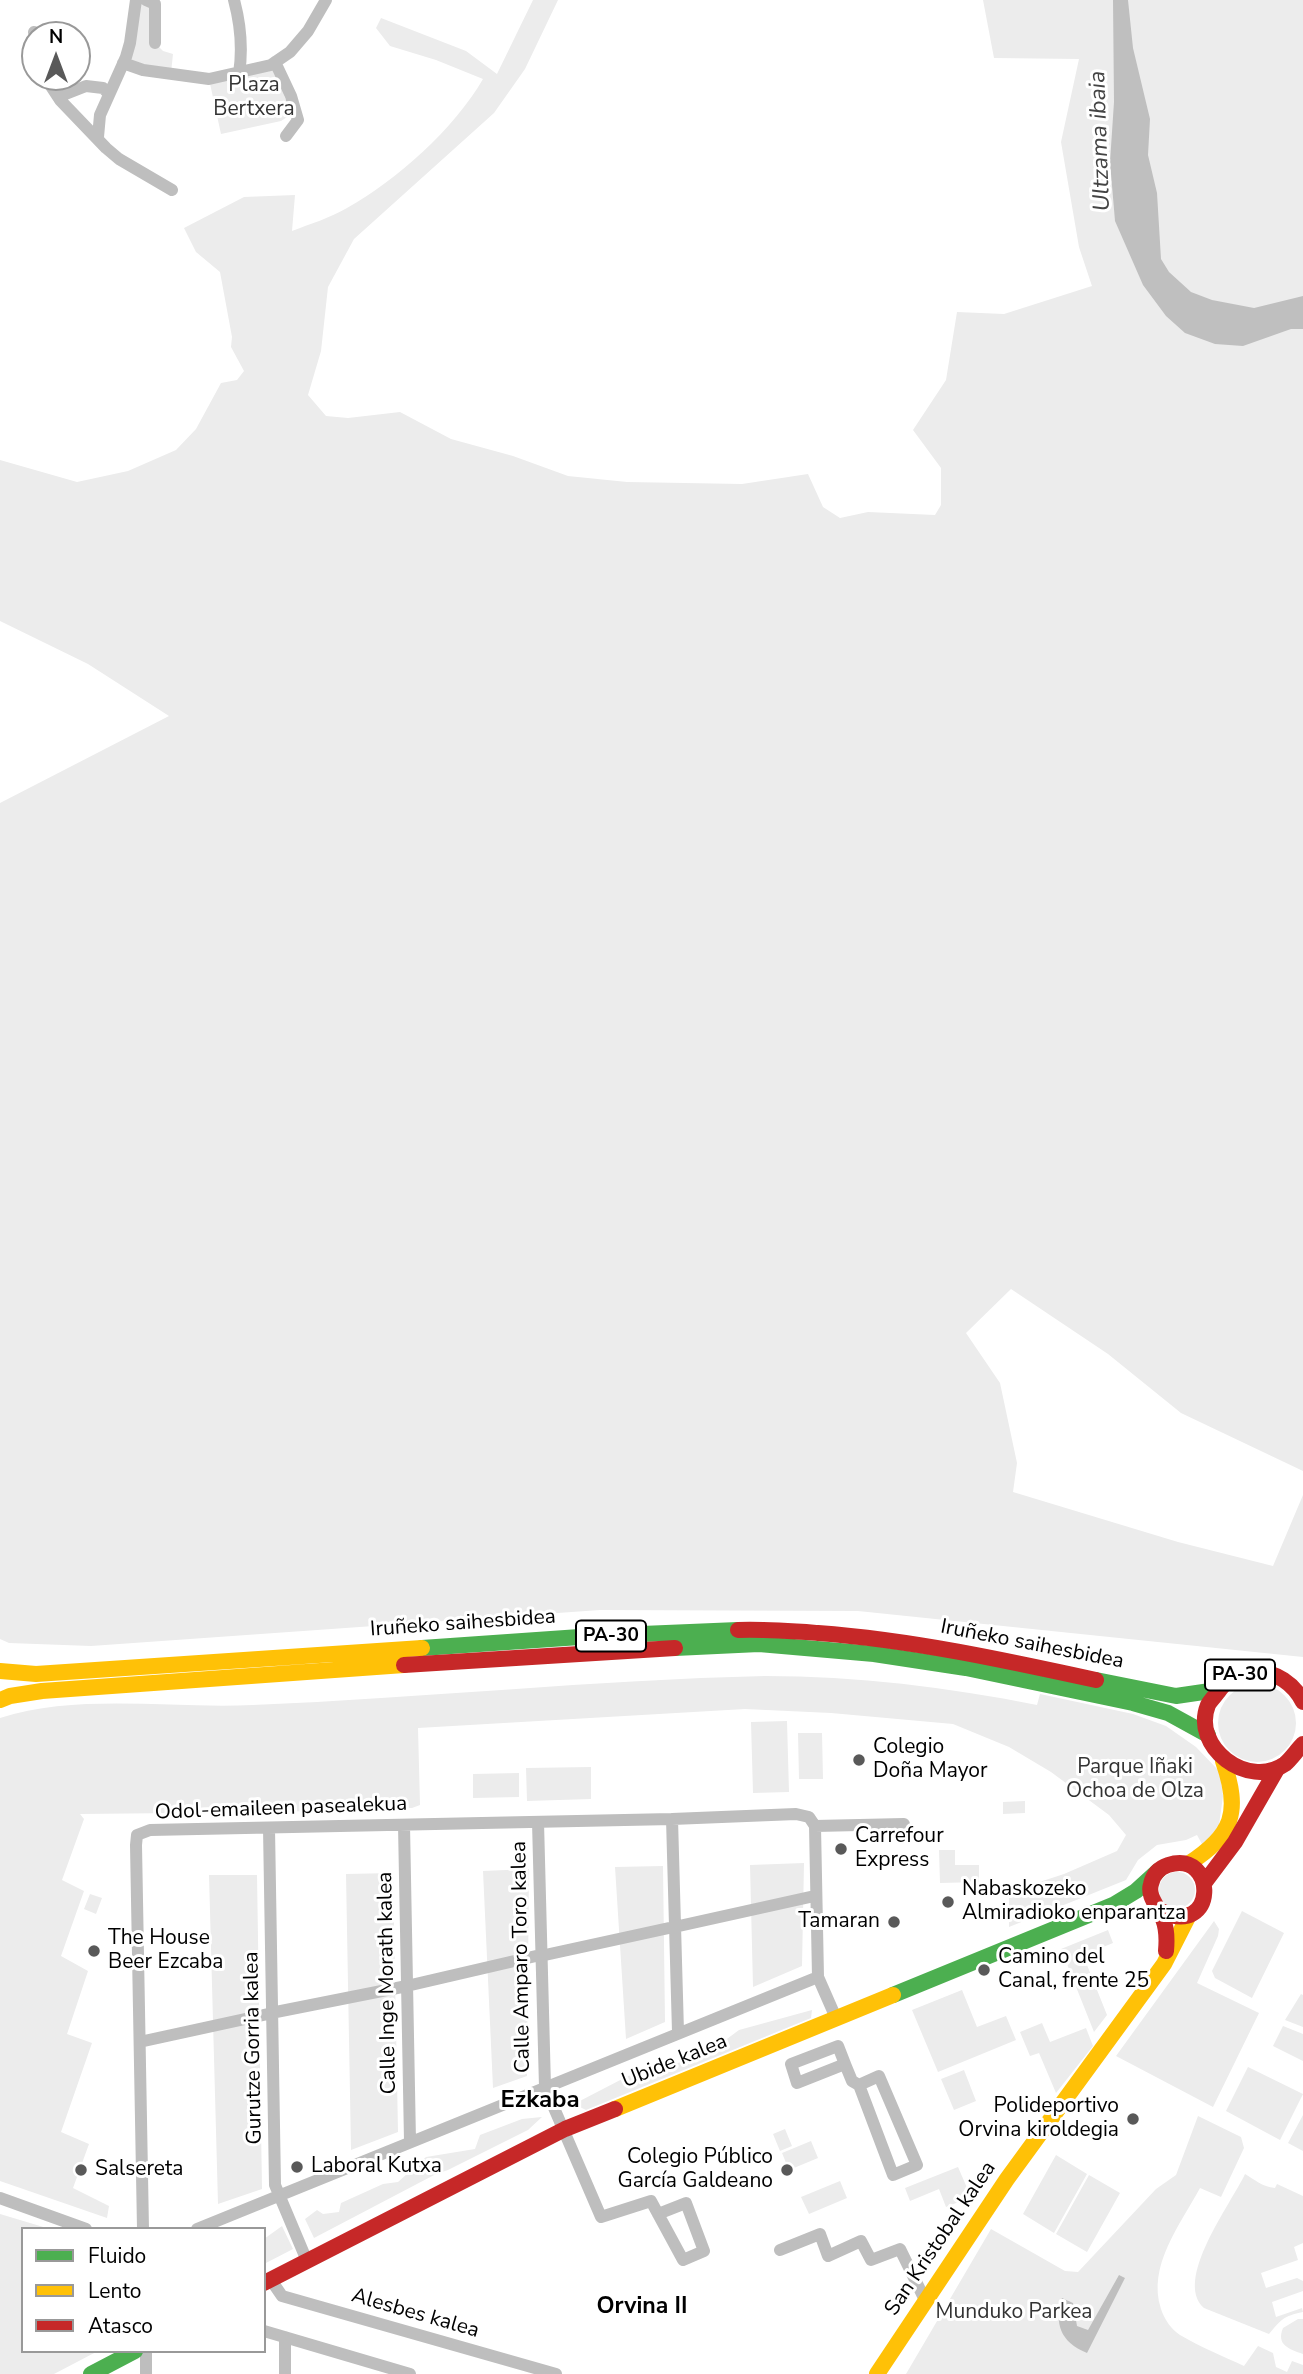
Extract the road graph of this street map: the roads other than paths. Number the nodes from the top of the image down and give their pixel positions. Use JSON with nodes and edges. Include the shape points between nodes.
{"nodes":[{"id":1,"x":136,"y":0,"type":"edge"},
{"id":2,"x":146,"y":0,"type":"edge"},
{"id":3,"x":234,"y":0,"type":"edge"},
{"id":4,"x":326,"y":0,"type":"edge"},
{"id":5,"x":155,"y":43,"type":"dead end"},
{"id":6,"x":275,"y":62,"type":"junction"},
{"id":7,"x":123,"y":63,"type":"junction"},
{"id":8,"x":239,"y":74,"type":"junction"},
{"id":9,"x":54,"y":91,"type":"edge"},
{"id":10,"x":109,"y":94,"type":"junction"},
{"id":11,"x":58,"y":97,"type":"junction"},
{"id":12,"x":286,"y":136,"type":"dead end"},
{"id":13,"x":98,"y":137,"type":"junction"},
{"id":14,"x":172,"y":190,"type":"dead end"},
{"id":15,"x":0,"y":1671,"type":"edge"},
{"id":16,"x":1298,"y":1687,"type":"edge"},
{"id":17,"x":1217,"y":1690,"type":"junction"},
{"id":18,"x":0,"y":1700,"type":"edge"},
{"id":19,"x":1303,"y":1702,"type":"edge"},
{"id":20,"x":1208,"y":1735,"type":"junction"},
{"id":21,"x":1303,"y":1744,"type":"edge"},
{"id":22,"x":1223,"y":1761,"type":"junction"},
{"id":23,"x":1277,"y":1769,"type":"junction"},
{"id":24,"x":672,"y":1819,"type":"junction"},
{"id":25,"x":538,"y":1822,"type":"junction"},
{"id":26,"x":904,"y":1824,"type":"dead end"},
{"id":27,"x":404,"y":1825,"type":"junction"},
{"id":28,"x":815,"y":1826,"type":"junction"},
{"id":29,"x":269,"y":1828,"type":"junction"},
{"id":30,"x":1188,"y":1864,"type":"junction"},
{"id":31,"x":1158,"y":1871,"type":"junction"},
{"id":32,"x":1205,"y":1882,"type":"junction"},
{"id":33,"x":810,"y":1897,"type":"dead end"},
{"id":34,"x":1114,"y":1905,"type":"junction"},
{"id":35,"x":1158,"y":1909,"type":"junction"},
{"id":36,"x":1189,"y":1915,"type":"junction"},
{"id":37,"x":1166,"y":1959,"type":"junction"},
{"id":38,"x":818,"y":1977,"type":"junction"},
{"id":39,"x":836,"y":2018,"type":"junction"},
{"id":40,"x":678,"y":2032,"type":"junction"},
{"id":41,"x":803,"y":2032,"type":"junction"},
{"id":42,"x":144,"y":2041,"type":"dead end"},
{"id":43,"x":813,"y":2056,"type":"junction"},
{"id":44,"x":845,"y":2064,"type":"junction"},
{"id":45,"x":859,"y":2085,"type":"junction"},
{"id":46,"x":545,"y":2087,"type":"junction"},
{"id":47,"x":565,"y":2129,"type":"junction"},
{"id":48,"x":410,"y":2141,"type":"junction"},
{"id":49,"x":279,"y":2196,"type":"junction"},
{"id":50,"x":0,"y":2198,"type":"edge"},
{"id":51,"x":658,"y":2214,"type":"junction"},
{"id":52,"x":80,"y":2227,"type":"edge"},
{"id":53,"x":143,"y":2227,"type":"edge"},
{"id":54,"x":202,"y":2227,"type":"edge"},
{"id":55,"x":780,"y":2250,"type":"dead end"},
{"id":56,"x":307,"y":2260,"type":"junction"},
{"id":57,"x":268,"y":2282,"type":"edge"},
{"id":58,"x":925,"y":2300,"type":"junction"},
{"id":59,"x":266,"y":2332,"type":"edge"},
{"id":60,"x":285,"y":2337,"type":"junction"},
{"id":61,"x":131,"y":2353,"type":"edge"},
{"id":62,"x":146,"y":2353,"type":"edge"},
{"id":63,"x":91,"y":2374,"type":"edge"},
{"id":64,"x":146,"y":2374,"type":"edge"},
{"id":65,"x":285,"y":2374,"type":"edge"},
{"id":66,"x":410,"y":2374,"type":"edge"},
{"id":67,"x":556,"y":2374,"type":"edge"},
{"id":68,"x":877,"y":2374,"type":"edge"}],
"edges":[{"from":1,"to":7,"type":"street"},
{"from":2,"to":5,"type":"street","via":[[155,4]]},
{"from":3,"to":8,"type":"street","via":[[241,30]]},
{"from":4,"to":6,"type":"street","via":[[308,31]]},
{"from":6,"to":8,"type":"street"},
{"from":6,"to":12,"type":"street","via":[[298,120]]},
{"from":7,"to":8,"type":"street","via":[[209,79]]},
{"from":7,"to":10,"type":"street"},
{"from":9,"to":11,"type":"street"},
{"from":10,"to":11,"type":"street","via":[[103,88],[86,86]]},
{"from":10,"to":13,"type":"street","via":[[100,115]]},
{"from":11,"to":13,"type":"street"},
{"from":13,"to":14,"type":"street","via":[[119,159]]},
{"from":15,"to":17,"type":"main road","name":"Iruñeko saihesbidea","number":"PA-30","via":[[36,1674],[759,1629],[892,1640],[1175,1696]]},
{"from":16,"to":17,"type":"main road","number":"PA-30","via":[[1262,1672],[1245,1673]]},
{"from":16,"to":19,"type":"main road","number":"PA-30"},
{"from":17,"to":20,"type":"main road","number":"PA-30","via":[[1209,1704]]},
{"from":18,"to":20,"type":"main road","name":"Iruñeko saihesbidea","number":"PA-30","via":[[69,1689],[759,1644],[874,1654],[979,1670],[1145,1706]]},
{"from":20,"to":22,"type":"main road"},
{"from":21,"to":23,"type":"main road"},
{"from":22,"to":23,"type":"main road","via":[[1249,1773]]},
{"from":22,"to":30,"type":"main road","via":[[1233,1785],[1232,1817],[1214,1847]]},
{"from":23,"to":32,"type":"main road","via":[[1239,1837]]},
{"from":24,"to":25,"type":"street","name":"Odol-emaileen pasealekua"},
{"from":24,"to":28,"type":"street","name":"Odol-emaileen pasealekua","via":[[796,1814],[809,1817]]},
{"from":24,"to":40,"type":"street"},
{"from":25,"to":27,"type":"street","name":"Odol-emaileen pasealekua"},
{"from":25,"to":46,"type":"street","name":"Calle Amparo Toro kalea"},
{"from":26,"to":28,"type":"street","name":"Odol-emaileen pasealekua"},
{"from":27,"to":29,"type":"street","name":"Odol-emaileen pasealekua"},
{"from":27,"to":48,"type":"street","name":"Calle Inge Morath kalea"},
{"from":28,"to":38,"type":"street"},
{"from":29,"to":49,"type":"street","name":"Gurutze Gorria kalea","via":[[275,2185]]},
{"from":29,"to":53,"type":"street","name":"Odol-emaileen pasealekua","via":[[150,1830],[137,1835]]},
{"from":30,"to":31,"type":"main road","via":[[1172,1863]]},
{"from":30,"to":32,"type":"main road"},
{"from":31,"to":34,"type":"main road","name":"Ubide kalea"},
{"from":31,"to":35,"type":"main road","via":[[1151,1885]]},
{"from":32,"to":36,"type":"main road","via":[[1205,1898]]},
{"from":33,"to":42,"type":"street"},
{"from":34,"to":35,"type":"main road","name":"Ubide kalea"},
{"from":34,"to":39,"type":"main road","name":"Ubide kalea"},
{"from":35,"to":36,"type":"main road","via":[[1174,1917]]},
{"from":35,"to":37,"type":"main road","via":[[1167,1933]]},
{"from":36,"to":37,"type":"main road","name":"San Kristobal kalea"},
{"from":37,"to":58,"type":"main road","name":"San Kristobal kalea"},
{"from":38,"to":39,"type":"street"},
{"from":38,"to":40,"type":"street","name":"Ubide kalea"},
{"from":39,"to":41,"type":"main road","name":"Ubide kalea"},
{"from":40,"to":46,"type":"street","name":"Ubide kalea"},
{"from":41,"to":43,"type":"street"},
{"from":41,"to":47,"type":"main road","name":"Ubide kalea"},
{"from":43,"to":44,"type":"street","via":[[838,2046]]},
{"from":43,"to":44,"type":"street","via":[[791,2064],[797,2082]]},
{"from":44,"to":45,"type":"street","via":[[852,2081]]},
{"from":45,"to":45,"type":"street","via":[[893,2175],[917,2165],[879,2076]]},
{"from":46,"to":47,"type":"street","name":"Calle Amparo Toro kalea"},
{"from":46,"to":48,"type":"street","name":"Ubide kalea"},
{"from":47,"to":51,"type":"street","name":"Calle Amparo Toro kalea","via":[[601,2217],[651,2201]]},
{"from":47,"to":56,"type":"main road","name":"Ubide kalea"},
{"from":48,"to":49,"type":"street","name":"Ubide kalea"},
{"from":49,"to":54,"type":"street","name":"Ubide kalea"},
{"from":49,"to":56,"type":"street","name":"Gurutze Gorria kalea"},
{"from":50,"to":52,"type":"street"},
{"from":51,"to":51,"type":"street","via":[[683,2260],[704,2250],[686,2203]]},
{"from":55,"to":58,"type":"street","via":[[820,2234],[828,2256],[862,2241],[871,2260],[900,2249]]},
{"from":56,"to":57,"type":"main road","name":"Ubide kalea"},
{"from":57,"to":67,"type":"street","name":"Alesbes kalea","via":[[282,2296]]},
{"from":58,"to":68,"type":"main road","name":"San Kristobal kalea"},
{"from":59,"to":60,"type":"street"},
{"from":60,"to":65,"type":"street"},
{"from":60,"to":66,"type":"street"},
{"from":61,"to":63,"type":"main road"},
{"from":62,"to":64,"type":"street"}]}
